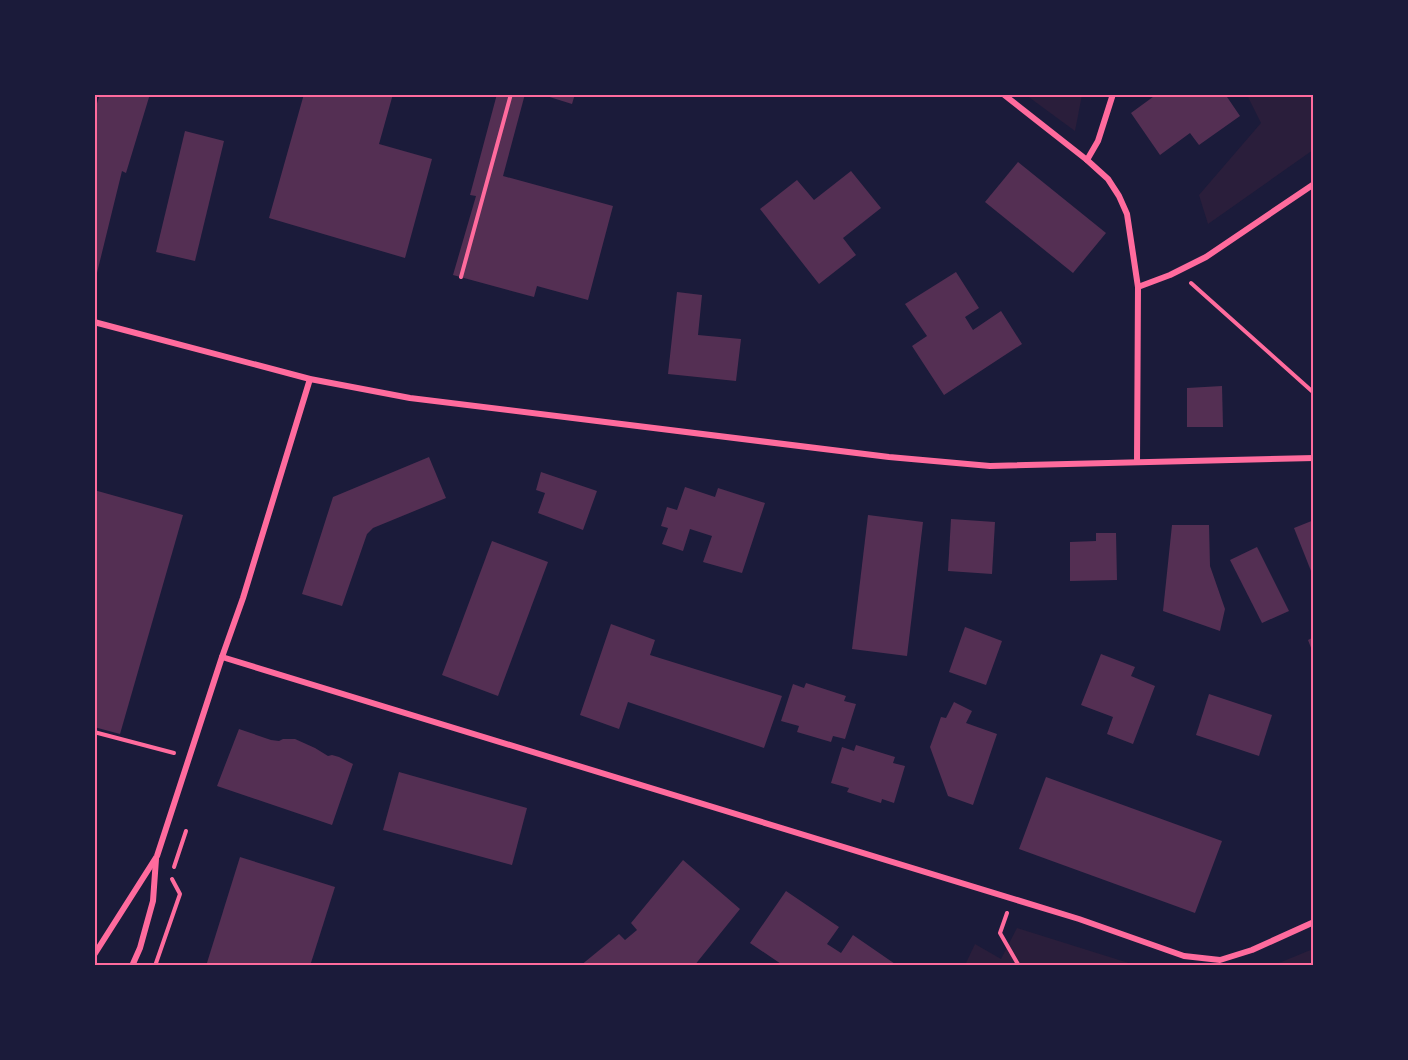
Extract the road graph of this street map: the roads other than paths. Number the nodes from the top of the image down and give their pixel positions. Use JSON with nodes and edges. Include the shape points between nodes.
{"nodes":[{"id":1,"x":1003,"y":94,"type":"edge"},
{"id":2,"x":1113,"y":94,"type":"edge"},
{"id":3,"x":1087,"y":160,"type":"junction"},
{"id":4,"x":1314,"y":184,"type":"edge"},
{"id":5,"x":1138,"y":287,"type":"junction"},
{"id":6,"x":94,"y":321,"type":"edge"},
{"id":7,"x":310,"y":379,"type":"junction"},
{"id":8,"x":1314,"y":458,"type":"edge"},
{"id":9,"x":1137,"y":461,"type":"junction"},
{"id":10,"x":222,"y":657,"type":"junction"},
{"id":11,"x":157,"y":856,"type":"junction"},
{"id":12,"x":1314,"y":922,"type":"edge"},
{"id":13,"x":94,"y":955,"type":"edge"},
{"id":14,"x":132,"y":966,"type":"edge"}],
"edges":[{"from":1,"to":3,"type":"street"},
{"from":2,"to":3,"type":"street","via":[[1098,141]]},
{"from":3,"to":5,"type":"street","via":[[1108,179],[1127,214]]},
{"from":4,"to":5,"type":"street","via":[[1206,257]]},
{"from":5,"to":9,"type":"street"},
{"from":6,"to":7,"type":"street"},
{"from":7,"to":9,"type":"street","via":[[410,398],[889,457],[990,466]]},
{"from":7,"to":10,"type":"street"},
{"from":8,"to":9,"type":"street"},
{"from":10,"to":11,"type":"street"},
{"from":10,"to":12,"type":"street","via":[[1012,898],[1184,956],[1220,960]]},
{"from":11,"to":13,"type":"street"},
{"from":11,"to":14,"type":"street","via":[[153,901]]}]}
